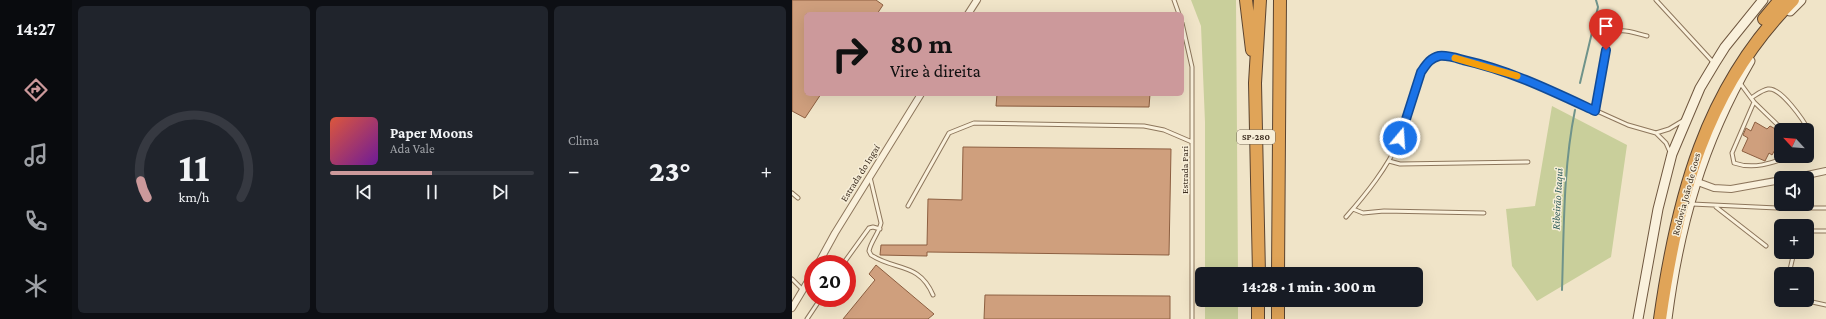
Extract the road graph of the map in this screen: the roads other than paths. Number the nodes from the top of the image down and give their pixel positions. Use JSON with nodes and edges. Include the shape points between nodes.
{"nodes":[{"id":1,"x":977,"y":0,"type":"edge"},
{"id":2,"x":1174,"y":0,"type":"edge"},
{"id":3,"x":1246,"y":0,"type":"edge"},
{"id":4,"x":1260,"y":0,"type":"edge"},
{"id":5,"x":1280,"y":0,"type":"edge"},
{"id":6,"x":1656,"y":0,"type":"edge"},
{"id":7,"x":1763,"y":0,"type":"edge"},
{"id":8,"x":1780,"y":0,"type":"edge"},
{"id":9,"x":1793,"y":0,"type":"edge"},
{"id":10,"x":1801,"y":0,"type":"edge"},
{"id":11,"x":969,"y":12,"type":"edge"},
{"id":12,"x":1178,"y":12,"type":"edge"},
{"id":13,"x":1184,"y":32,"type":"edge"},
{"id":14,"x":1647,"y":36,"type":"dead end"},
{"id":15,"x":1715,"y":63,"type":"junction"},
{"id":16,"x":1255,"y":82,"type":"junction"},
{"id":17,"x":1740,"y":83,"type":"dead end"},
{"id":18,"x":921,"y":96,"type":"edge"},
{"id":19,"x":1751,"y":98,"type":"junction"},
{"id":20,"x":1754,"y":102,"type":"junction"},
{"id":21,"x":1595,"y":111,"type":"junction"},
{"id":22,"x":1687,"y":118,"type":"junction"},
{"id":23,"x":1776,"y":123,"type":"edge"},
{"id":24,"x":1805,"y":123,"type":"edge"},
{"id":25,"x":1656,"y":133,"type":"junction"},
{"id":26,"x":1192,"y":142,"type":"junction"},
{"id":27,"x":1672,"y":154,"type":"junction"},
{"id":28,"x":1389,"y":161,"type":"junction"},
{"id":29,"x":1528,"y":162,"type":"dead end"},
{"id":30,"x":1774,"y":162,"type":"edge"},
{"id":31,"x":1826,"y":171,"type":"edge"},
{"id":32,"x":1814,"y":173,"type":"edge"},
{"id":33,"x":870,"y":177,"type":"junction"},
{"id":34,"x":1695,"y":181,"type":"junction"},
{"id":35,"x":1774,"y":181,"type":"edge"},
{"id":36,"x":792,"y":193,"type":"edge"},
{"id":37,"x":798,"y":198,"type":"dead end"},
{"id":38,"x":1688,"y":204,"type":"junction"},
{"id":39,"x":908,"y":206,"type":"dead end"},
{"id":40,"x":1715,"y":206,"type":"junction"},
{"id":41,"x":1826,"y":208,"type":"edge"},
{"id":42,"x":1353,"y":209,"type":"junction"},
{"id":43,"x":1484,"y":212,"type":"dead end"},
{"id":44,"x":1346,"y":217,"type":"dead end"},
{"id":45,"x":880,"y":229,"type":"junction"},
{"id":46,"x":1814,"y":231,"type":"edge"},
{"id":47,"x":1826,"y":231,"type":"edge"},
{"id":48,"x":1766,"y":246,"type":"dead end"},
{"id":49,"x":823,"y":255,"type":"edge"},
{"id":50,"x":850,"y":255,"type":"edge"},
{"id":51,"x":1258,"y":267,"type":"edge"},
{"id":52,"x":1278,"y":267,"type":"edge"},
{"id":53,"x":792,"y":279,"type":"edge"},
{"id":54,"x":803,"y":290,"type":"joint"},
{"id":55,"x":933,"y":295,"type":"dead end"},
{"id":56,"x":792,"y":296,"type":"edge"},
{"id":57,"x":797,"y":302,"type":"junction"},
{"id":58,"x":1814,"y":302,"type":"edge"},
{"id":59,"x":1826,"y":305,"type":"edge"},
{"id":60,"x":815,"y":307,"type":"edge"},
{"id":61,"x":1258,"y":307,"type":"edge"},
{"id":62,"x":1278,"y":307,"type":"edge"},
{"id":63,"x":792,"y":308,"type":"edge"},
{"id":64,"x":807,"y":319,"type":"edge"},
{"id":65,"x":1192,"y":319,"type":"edge"},
{"id":66,"x":1258,"y":319,"type":"edge"},
{"id":67,"x":1278,"y":319,"type":"edge"},
{"id":68,"x":1638,"y":319,"type":"edge"},
{"id":69,"x":1651,"y":319,"type":"edge"},
{"id":70,"x":1660,"y":319,"type":"edge"},
{"id":71,"x":1667,"y":319,"type":"edge"}],
"edges":[{"from":1,"to":11,"type":"street"},
{"from":2,"to":12,"type":"lane"},
{"from":3,"to":16,"type":"highway"},
{"from":4,"to":16,"type":"highway","number":"SP-280"},
{"from":5,"to":52,"type":"highway","number":"SP-280"},
{"from":6,"to":15,"type":"lane"},
{"from":7,"to":15,"type":"street"},
{"from":8,"to":69,"type":"highway","name":"Rodovia João de Goes","via":[[1726,74],[1698,129],[1680,177]]},
{"from":9,"to":70,"type":"highway","name":"Rodovia João de Goes","via":[[1744,58],[1707,126],[1681,206],[1666,271]]},
{"from":10,"to":34,"type":"street","via":[[1753,55],[1725,106]]},
{"from":13,"to":26,"type":"lane","name":"Estrada Pari","via":[[1192,67]]},
{"from":14,"to":21,"type":"lane","via":[[1620,30],[1612,31],[1608,38]]},
{"from":15,"to":22,"type":"street","via":[[1700,88]]},
{"from":16,"to":51,"type":"highway","number":"SP-280"},
{"from":17,"to":19,"type":"lane"},
{"from":18,"to":33,"type":"street","name":"Estrada do Ingaí"},
{"from":19,"to":20,"type":"lane"},
{"from":19,"to":24,"type":"lane","via":[[1770,89],[1799,114]]},
{"from":20,"to":23,"type":"lane"},
{"from":20,"to":30,"type":"lane","via":[[1732,153],[1734,163],[1742,166]]},
{"from":21,"to":25,"type":"lane"},
{"from":21,"to":28,"type":"lane","via":[[1526,79],[1473,62],[1441,56],[1428,62],[1421,72],[1400,138]]},
{"from":22,"to":25,"type":"lane","via":[[1669,129]]},
{"from":22,"to":27,"type":"street"},
{"from":25,"to":27,"type":"lane"},
{"from":26,"to":39,"type":"lane","via":[[1164,130],[1144,126],[974,123],[949,133]]},
{"from":26,"to":65,"type":"lane","name":"Estrada Pari"},
{"from":27,"to":68,"type":"street","via":[[1658,208]]},
{"from":28,"to":29,"type":"lane","via":[[1400,164]]},
{"from":28,"to":42,"type":"lane"},
{"from":31,"to":32,"type":"street"},
{"from":33,"to":45,"type":"lane","via":[[881,217]]},
{"from":33,"to":49,"type":"street","name":"Estrada do Ingaí"},
{"from":34,"to":35,"type":"street","via":[[1714,188],[1731,189]]},
{"from":34,"to":38,"type":"street"},
{"from":36,"to":37,"type":"lane"},
{"from":38,"to":40,"type":"lane"},
{"from":38,"to":71,"type":"street","via":[[1672,280]]},
{"from":40,"to":41,"type":"lane"},
{"from":40,"to":48,"type":"lane"},
{"from":42,"to":43,"type":"lane","via":[[1363,213]]},
{"from":42,"to":44,"type":"lane"},
{"from":45,"to":50,"type":"lane","via":[[869,228]]},
{"from":45,"to":55,"type":"lane","via":[[870,247],[871,255],[913,271],[928,283]]},
{"from":46,"to":47,"type":"lane"},
{"from":53,"to":54,"type":"lane"},
{"from":54,"to":57,"type":"street"},
{"from":56,"to":57,"type":"lane"},
{"from":57,"to":63,"type":"street"},
{"from":58,"to":59,"type":"lane"},
{"from":60,"to":64,"type":"lane"},
{"from":61,"to":66,"type":"highway"},
{"from":62,"to":67,"type":"highway"}]}
